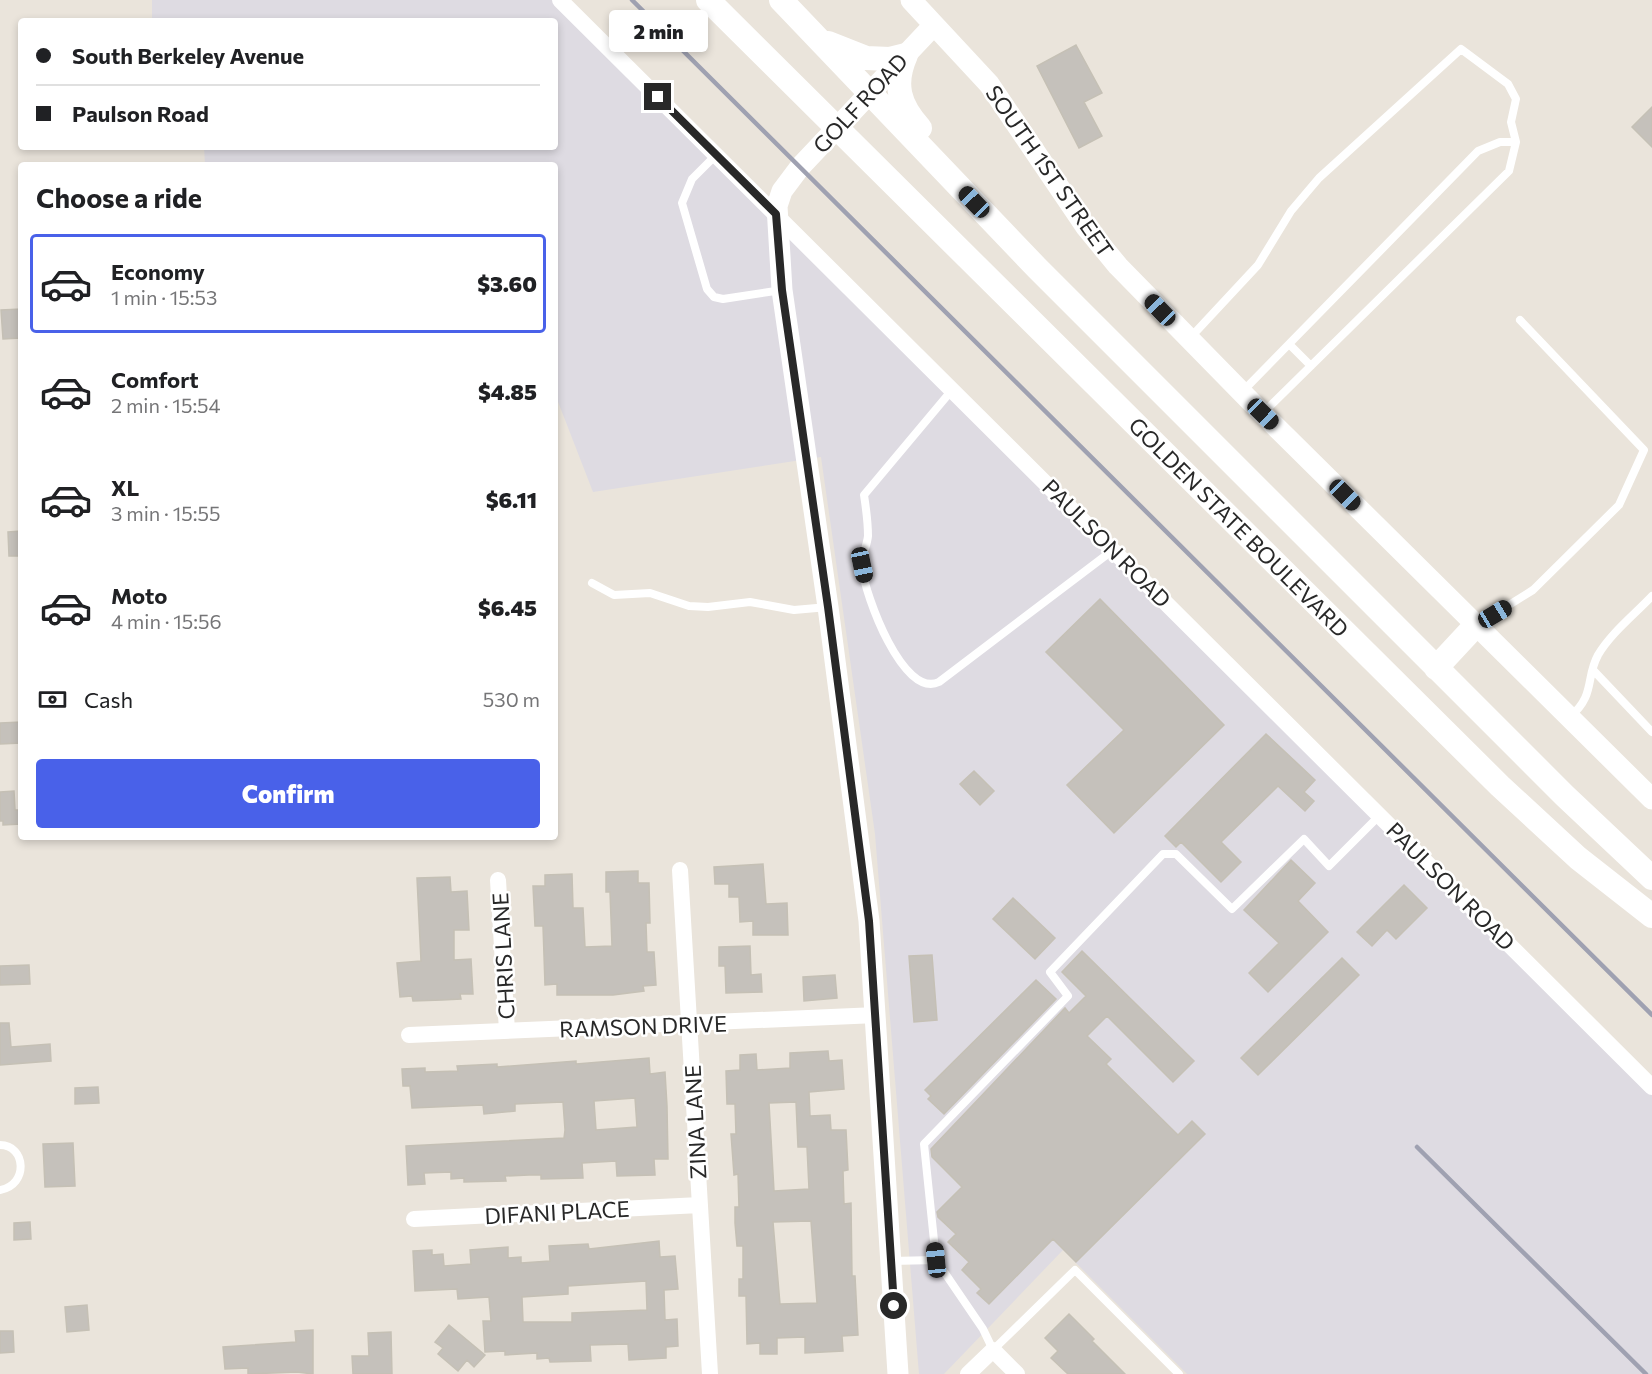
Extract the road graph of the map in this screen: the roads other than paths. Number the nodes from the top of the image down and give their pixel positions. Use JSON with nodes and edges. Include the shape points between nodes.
{"nodes":[{"id":1,"x":560,"y":0,"type":"edge"},
{"id":2,"x":708,"y":0,"type":"edge"},
{"id":3,"x":781,"y":0,"type":"edge"},
{"id":4,"x":917,"y":2,"type":"edge"},
{"id":5,"x":934,"y":25,"type":"junction"},
{"id":6,"x":821,"y":43,"type":"junction"},
{"id":7,"x":906,"y":55,"type":"junction"},
{"id":8,"x":870,"y":93,"type":"junction"},
{"id":9,"x":837,"y":128,"type":"junction"},
{"id":10,"x":1516,"y":142,"type":"junction"},
{"id":11,"x":716,"y":155,"type":"junction"},
{"id":12,"x":958,"y":185,"type":"junction"},
{"id":13,"x":776,"y":214,"type":"junction"},
{"id":14,"x":782,"y":290,"type":"junction"},
{"id":15,"x":1520,"y":320,"type":"dead end"},
{"id":16,"x":1189,"y":339,"type":"junction"},
{"id":17,"x":1289,"y":344,"type":"junction"},
{"id":18,"x":1311,"y":366,"type":"junction"},
{"id":19,"x":952,"y":390,"type":"junction"},
{"id":20,"x":1242,"y":392,"type":"junction"},
{"id":21,"x":1263,"y":414,"type":"junction"},
{"id":22,"x":1114,"y":550,"type":"junction"},
{"id":23,"x":592,"y":584,"type":"dead end"},
{"id":24,"x":1652,"y":596,"type":"edge"},
{"id":25,"x":828,"y":607,"type":"junction"},
{"id":26,"x":1476,"y":625,"type":"junction"},
{"id":27,"x":1436,"y":668,"type":"junction"},
{"id":28,"x":1594,"y":671,"type":"junction"},
{"id":29,"x":1570,"y":717,"type":"junction"},
{"id":30,"x":1652,"y":732,"type":"edge"},
{"id":31,"x":1652,"y":799,"type":"edge"},
{"id":32,"x":1380,"y":815,"type":"junction"},
{"id":33,"x":680,"y":870,"type":"dead end"},
{"id":34,"x":1652,"y":878,"type":"edge"},
{"id":35,"x":498,"y":880,"type":"dead end"},
{"id":36,"x":1652,"y":916,"type":"edge"},
{"id":37,"x":877,"y":1016,"type":"junction"},
{"id":38,"x":689,"y":1024,"type":"junction"},
{"id":39,"x":507,"y":1031,"type":"junction"},
{"id":40,"x":409,"y":1035,"type":"dead end"},
{"id":41,"x":1652,"y":1086,"type":"edge"},
{"id":42,"x":0,"y":1145,"type":"edge"},
{"id":43,"x":0,"y":1190,"type":"edge"},
{"id":44,"x":700,"y":1205,"type":"junction"},
{"id":45,"x":414,"y":1219,"type":"dead end"},
{"id":46,"x":936,"y":1260,"type":"junction"},
{"id":47,"x":891,"y":1261,"type":"junction"},
{"id":48,"x":993,"y":1350,"type":"junction"},
{"id":49,"x":710,"y":1374,"type":"edge"},
{"id":50,"x":898,"y":1374,"type":"edge"},
{"id":51,"x":968,"y":1374,"type":"edge"},
{"id":52,"x":1017,"y":1374,"type":"edge"},
{"id":53,"x":1179,"y":1374,"type":"edge"}],
"edges":[{"from":1,"to":11,"type":"street","name":"PAULSON ROAD"},
{"from":2,"to":9,"type":"main road","name":"GOLDEN STATE BOULEVARD"},
{"from":3,"to":6,"type":"main road","name":"GOLDEN STATE BOULEVARD"},
{"from":4,"to":5,"type":"street"},
{"from":5,"to":7,"type":"street","name":"GOLF ROAD"},
{"from":5,"to":16,"type":"street","name":"SOUTH 1ST STREET","via":[[995,92],[1102,248]]},
{"from":6,"to":7,"type":"main road","via":[[832,43],[866,58],[881,60]]},
{"from":6,"to":8,"type":"main road","name":"GOLDEN STATE BOULEVARD"},
{"from":7,"to":8,"type":"street","name":"GOLF ROAD"},
{"from":7,"to":12,"type":"main road","via":[[899,79],[902,106],[954,165]]},
{"from":8,"to":9,"type":"street","name":"GOLF ROAD"},
{"from":8,"to":12,"type":"main road","name":"GOLDEN STATE BOULEVARD"},
{"from":9,"to":13,"type":"street","name":"GOLF ROAD","via":[[786,184]]},
{"from":9,"to":36,"type":"main road","name":"GOLDEN STATE BOULEVARD","via":[[1500,786],[1578,858]]},
{"from":10,"to":16,"type":"lane","via":[[1511,123],[1516,99],[1508,84],[1461,49],[1319,178],[1291,211],[1258,265]]},
{"from":10,"to":17,"type":"lane","via":[[1500,142],[1478,151]]},
{"from":10,"to":18,"type":"lane","via":[[1509,171]]},
{"from":11,"to":13,"type":"street","name":"PAULSON ROAD"},
{"from":11,"to":14,"type":"lane","via":[[693,178],[682,203],[707,289],[714,297],[723,299]]},
{"from":12,"to":27,"type":"main road","name":"GOLDEN STATE BOULEVARD"},
{"from":13,"to":14,"type":"street"},
{"from":13,"to":19,"type":"street","name":"PAULSON ROAD"},
{"from":14,"to":25,"type":"street"},
{"from":15,"to":26,"type":"lane","via":[[1644,450],[1619,506],[1533,590]]},
{"from":16,"to":20,"type":"street","name":"SOUTH 1ST STREET"},
{"from":17,"to":18,"type":"lane"},
{"from":17,"to":20,"type":"lane"},
{"from":18,"to":21,"type":"lane"},
{"from":19,"to":22,"type":"street","name":"PAULSON ROAD"},
{"from":19,"to":22,"type":"lane","via":[[864,495],[868,537],[862,565],[866,587],[900,664],[924,685],[932,686]]},
{"from":20,"to":21,"type":"street","name":"SOUTH 1ST STREET"},
{"from":21,"to":26,"type":"street","name":"SOUTH 1ST STREET"},
{"from":22,"to":32,"type":"street","name":"PAULSON ROAD"},
{"from":23,"to":25,"type":"lane","via":[[614,595],[650,593],[689,606],[750,602],[795,610]]},
{"from":24,"to":28,"type":"lane","via":[[1606,644]]},
{"from":25,"to":37,"type":"street","via":[[869,921]]},
{"from":26,"to":27,"type":"main road"},
{"from":26,"to":29,"type":"street","name":"SOUTH 1ST STREET"},
{"from":27,"to":34,"type":"main road","name":"GOLDEN STATE BOULEVARD"},
{"from":28,"to":29,"type":"lane","via":[[1584,703]]},
{"from":28,"to":30,"type":"lane"},
{"from":29,"to":31,"type":"street","name":"SOUTH 1ST STREET"},
{"from":32,"to":41,"type":"street","name":"PAULSON ROAD"},
{"from":32,"to":46,"type":"lane","via":[[1329,866],[1304,839],[1232,909],[1176,854],[1163,854],[1050,972],[1068,996],[924,1144]]},
{"from":33,"to":38,"type":"street","name":"ZINA LANE"},
{"from":35,"to":39,"type":"street","name":"CHRIS LANE"},
{"from":37,"to":38,"type":"street","name":"RAMSON DRIVE"},
{"from":37,"to":47,"type":"street"},
{"from":38,"to":39,"type":"street","name":"RAMSON DRIVE"},
{"from":38,"to":44,"type":"street","name":"ZINA LANE"},
{"from":39,"to":40,"type":"street","name":"RAMSON DRIVE"},
{"from":42,"to":43,"type":"lane","via":[[17,1153],[20,1177],[16,1184]]},
{"from":44,"to":45,"type":"street","name":"DIFANI PLACE"},
{"from":44,"to":49,"type":"street","name":"ZINA LANE"},
{"from":46,"to":47,"type":"lane"},
{"from":46,"to":48,"type":"lane"},
{"from":47,"to":50,"type":"street"},
{"from":48,"to":51,"type":"street"},
{"from":48,"to":52,"type":"street"},
{"from":48,"to":53,"type":"lane","via":[[1075,1270]]}]}
